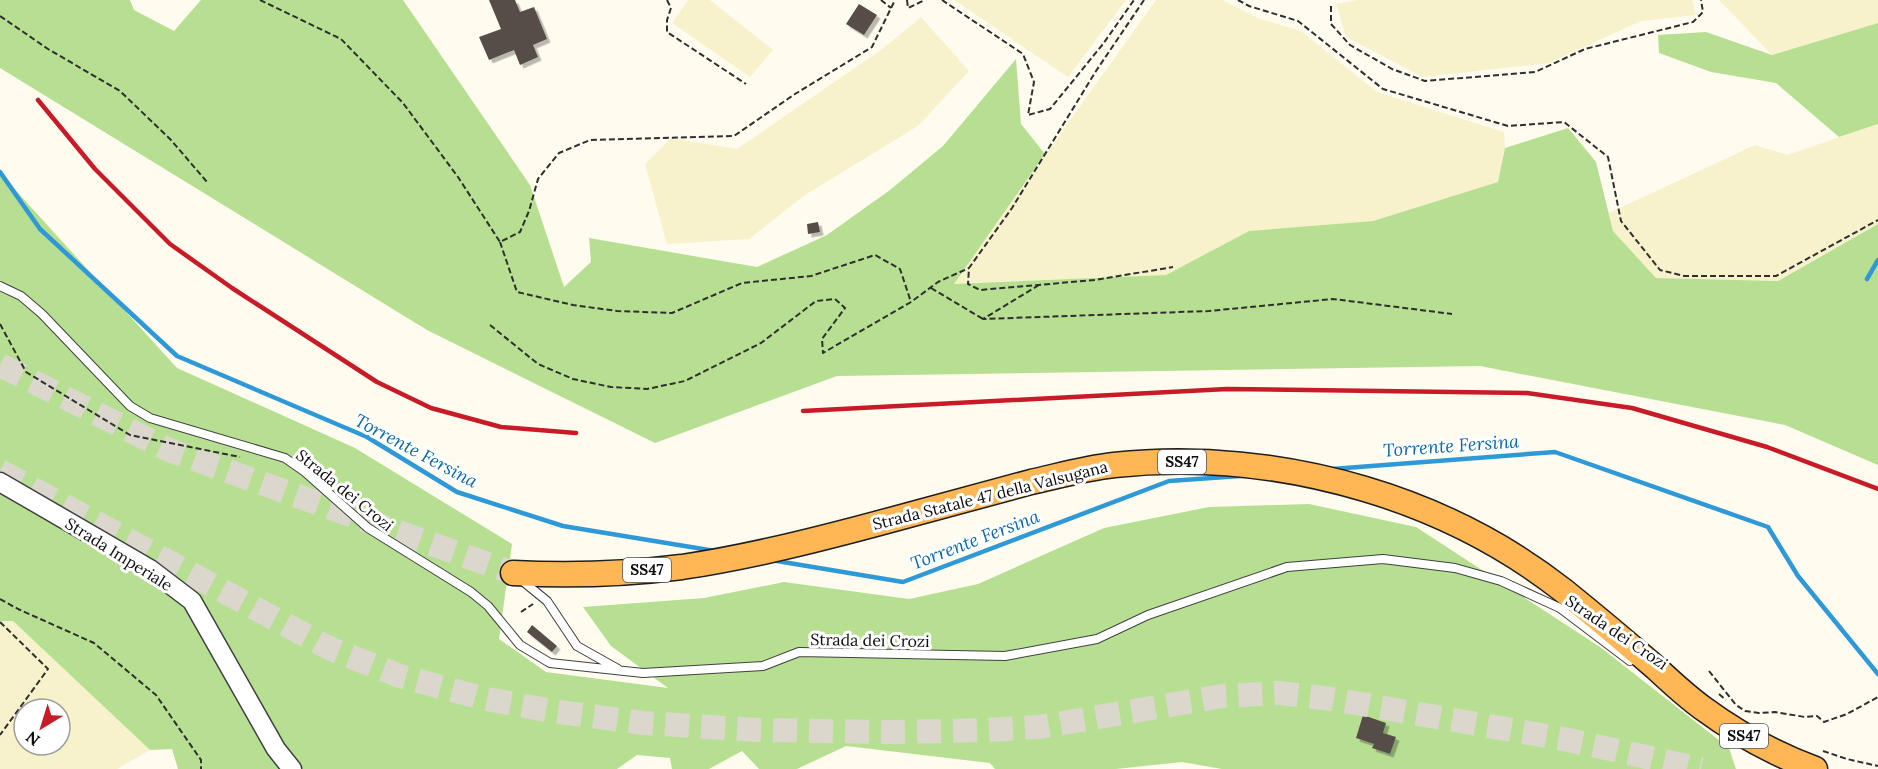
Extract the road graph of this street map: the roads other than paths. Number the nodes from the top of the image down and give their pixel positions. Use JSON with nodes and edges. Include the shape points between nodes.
{"nodes":[{"id":1,"x":0,"y":285,"type":"edge"},
{"id":2,"x":0,"y":482,"type":"edge"},
{"id":3,"x":513,"y":573,"type":"joint"},
{"id":4,"x":622,"y":671,"type":"junction"},
{"id":5,"x":1681,"y":690,"type":"junction"},
{"id":6,"x":1818,"y":760,"type":"edge"},
{"id":7,"x":292,"y":769,"type":"edge"}],
"edges":[{"from":1,"to":4,"type":"lane","name":"Strada dei Crozi","via":[[42,314],[129,406],[150,418],[285,458],[368,528],[471,592],[520,645],[550,663]]},
{"from":2,"to":7,"type":"street","name":"Strada Imperiale","via":[[150,569],[192,602],[276,749]]},
{"from":3,"to":4,"type":"lane","via":[[543,598],[577,646]]},
{"from":3,"to":5,"type":"highway","name":"Strada Statale 47 della Valsugana","number":"SS47","via":[[600,574],[681,567],[1112,465],[1212,463],[1277,469],[1366,489],[1458,523],[1493,541],[1566,593]]},
{"from":4,"to":5,"type":"lane","name":"Strada dei Crozi","via":[[643,674],[763,666],[798,652],[1005,656],[1097,639],[1148,615],[1287,567],[1383,559],[1455,568],[1550,603],[1631,661]]},
{"from":5,"to":6,"type":"highway","name":"Strada Statale 47 della Valsugana","number":"SS47","via":[[1731,728],[1791,760]]}]}
